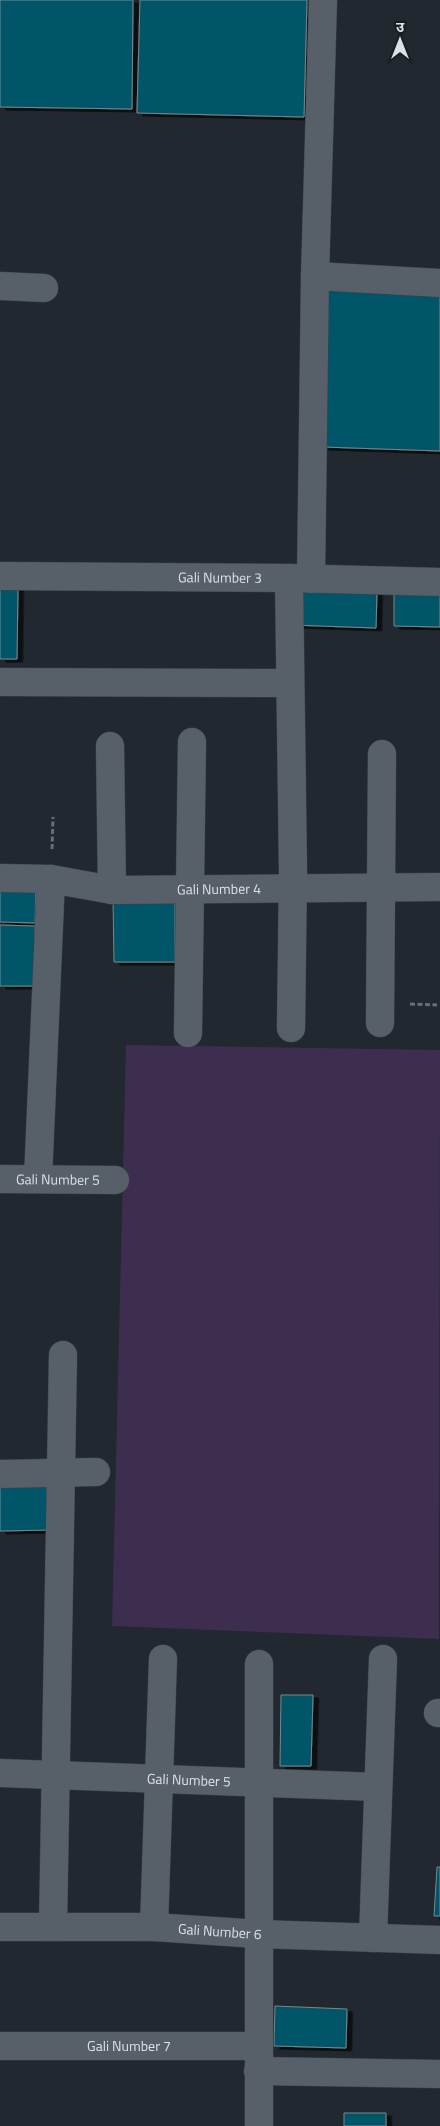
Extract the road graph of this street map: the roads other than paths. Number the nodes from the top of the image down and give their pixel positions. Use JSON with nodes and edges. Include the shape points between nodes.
{"nodes":[{"id":1,"x":323,"y":0,"type":"edge"},
{"id":2,"x":315,"y":276,"type":"junction"},
{"id":3,"x":440,"y":283,"type":"edge"},
{"id":4,"x":0,"y":286,"type":"edge"},
{"id":5,"x":44,"y":288,"type":"dead end"},
{"id":6,"x":0,"y":576,"type":"edge"},
{"id":7,"x":300,"y":579,"type":"junction"},
{"id":8,"x":440,"y":582,"type":"edge"},
{"id":9,"x":0,"y":682,"type":"edge"},
{"id":10,"x":290,"y":683,"type":"junction"},
{"id":11,"x":192,"y":742,"type":"dead end"},
{"id":12,"x":110,"y":746,"type":"dead end"},
{"id":13,"x":382,"y":754,"type":"dead end"},
{"id":14,"x":0,"y":878,"type":"edge"},
{"id":15,"x":51,"y":879,"type":"junction"},
{"id":16,"x":440,"y":887,"type":"edge"},
{"id":17,"x":293,"y":888,"type":"junction"},
{"id":18,"x":190,"y":889,"type":"junction"},
{"id":19,"x":381,"y":889,"type":"junction"},
{"id":20,"x":112,"y":890,"type":"junction"},
{"id":21,"x":380,"y":1023,"type":"dead end"},
{"id":22,"x":291,"y":1028,"type":"dead end"},
{"id":23,"x":188,"y":1032,"type":"dead end"},
{"id":24,"x":0,"y":1178,"type":"edge"},
{"id":25,"x":38,"y":1179,"type":"junction"},
{"id":26,"x":115,"y":1180,"type":"dead end"},
{"id":27,"x":63,"y":1355,"type":"dead end"},
{"id":28,"x":96,"y":1472,"type":"dead end"},
{"id":29,"x":61,"y":1473,"type":"junction"},
{"id":30,"x":0,"y":1474,"type":"edge"},
{"id":31,"x":163,"y":1659,"type":"dead end"},
{"id":32,"x":383,"y":1659,"type":"dead end"},
{"id":33,"x":259,"y":1664,"type":"dead end"},
{"id":34,"x":0,"y":1773,"type":"edge"},
{"id":35,"x":56,"y":1775,"type":"junction"},
{"id":36,"x":159,"y":1779,"type":"junction"},
{"id":37,"x":259,"y":1784,"type":"junction"},
{"id":38,"x":378,"y":1787,"type":"junction"},
{"id":39,"x":154,"y":1927,"type":"junction"},
{"id":40,"x":0,"y":1928,"type":"edge"},
{"id":41,"x":53,"y":1928,"type":"junction"},
{"id":42,"x":258,"y":1934,"type":"junction"},
{"id":43,"x":373,"y":1938,"type":"junction"},
{"id":44,"x":440,"y":1940,"type":"edge"},
{"id":45,"x":0,"y":2046,"type":"edge"},
{"id":46,"x":258,"y":2058,"type":"junction"},
{"id":47,"x":440,"y":2074,"type":"edge"},
{"id":48,"x":259,"y":2126,"type":"edge"}],
"edges":[{"from":1,"to":2,"type":"street"},
{"from":2,"to":3,"type":"street"},
{"from":2,"to":7,"type":"street"},
{"from":4,"to":5,"type":"street"},
{"from":6,"to":7,"type":"street","name":"Gali Number 3"},
{"from":7,"to":8,"type":"street","name":"Gali Number 3"},
{"from":7,"to":10,"type":"street"},
{"from":9,"to":10,"type":"street"},
{"from":10,"to":17,"type":"street"},
{"from":11,"to":18,"type":"street"},
{"from":12,"to":20,"type":"street"},
{"from":13,"to":19,"type":"street"},
{"from":14,"to":15,"type":"street","name":"Gali Number 4"},
{"from":15,"to":20,"type":"street","name":"Gali Number 4"},
{"from":15,"to":25,"type":"street"},
{"from":16,"to":19,"type":"street","name":"Gali Number 4"},
{"from":17,"to":18,"type":"street","name":"Gali Number 4"},
{"from":17,"to":19,"type":"street","name":"Gali Number 4"},
{"from":17,"to":22,"type":"street"},
{"from":18,"to":20,"type":"street","name":"Gali Number 4"},
{"from":18,"to":23,"type":"street"},
{"from":19,"to":21,"type":"street"},
{"from":24,"to":25,"type":"street","name":"Gali Number 5"},
{"from":25,"to":26,"type":"street","name":"Gali Number 5"},
{"from":27,"to":29,"type":"street"},
{"from":28,"to":29,"type":"street"},
{"from":29,"to":30,"type":"street"},
{"from":29,"to":35,"type":"street"},
{"from":31,"to":36,"type":"street"},
{"from":32,"to":38,"type":"street"},
{"from":33,"to":37,"type":"street"},
{"from":34,"to":35,"type":"street","name":"Gali Number 5"},
{"from":35,"to":36,"type":"street","name":"Gali Number 5"},
{"from":35,"to":41,"type":"street"},
{"from":36,"to":37,"type":"street","name":"Gali Number 5"},
{"from":36,"to":39,"type":"street"},
{"from":37,"to":38,"type":"street","name":"Gali Number 5"},
{"from":37,"to":42,"type":"street"},
{"from":38,"to":43,"type":"street"},
{"from":39,"to":41,"type":"street","name":"Gali Number 6"},
{"from":39,"to":42,"type":"street","name":"Gali Number 6"},
{"from":40,"to":41,"type":"street","name":"Gali Number 6"},
{"from":42,"to":43,"type":"street","name":"Gali Number 6"},
{"from":42,"to":46,"type":"street"},
{"from":43,"to":44,"type":"street","name":"Gali Number 6"},
{"from":45,"to":46,"type":"street","name":"Gali Number 7"},
{"from":46,"to":47,"type":"street","name":"Gali Number 7"},
{"from":46,"to":48,"type":"street"}]}
